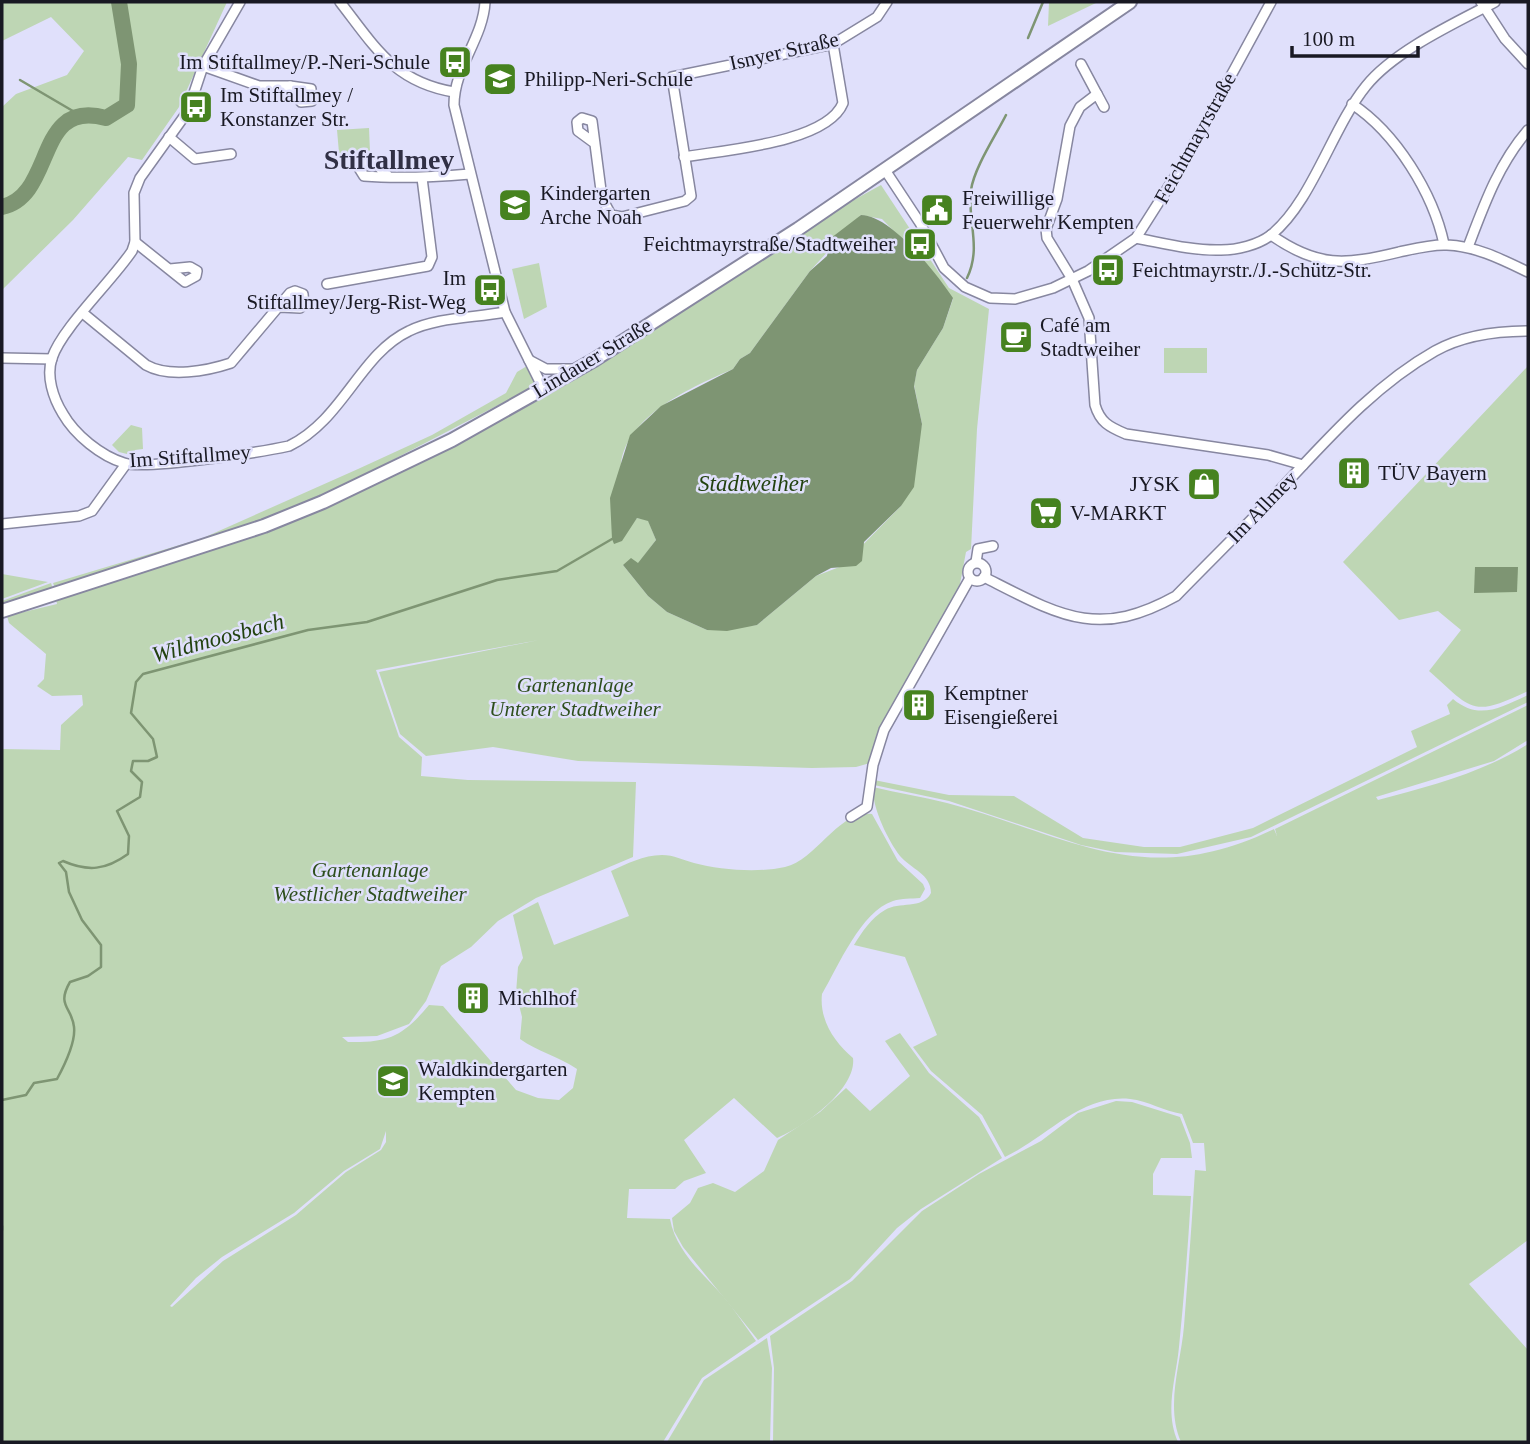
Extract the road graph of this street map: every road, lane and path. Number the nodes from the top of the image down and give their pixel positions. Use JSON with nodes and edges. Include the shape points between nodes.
{"nodes":[{"id":1,"x":240,"y":2,"type":"edge"},
{"id":2,"x":340,"y":2,"type":"edge"},
{"id":3,"x":485,"y":2,"type":"edge"},
{"id":4,"x":887,"y":2,"type":"edge"},
{"id":5,"x":1129,"y":2,"type":"edge"},
{"id":6,"x":1271,"y":2,"type":"edge"},
{"id":7,"x":1495,"y":2,"type":"edge"},
{"id":8,"x":1483,"y":5,"type":"edge"},
{"id":9,"x":833,"y":44,"type":"junction"},
{"id":10,"x":1081,"y":64,"type":"dead end"},
{"id":11,"x":1528,"y":64,"type":"edge"},
{"id":12,"x":203,"y":66,"type":"junction"},
{"id":13,"x":290,"y":86,"type":"dead end"},
{"id":14,"x":454,"y":92,"type":"junction"},
{"id":15,"x":1097,"y":94,"type":"junction"},
{"id":16,"x":1352,"y":104,"type":"junction"},
{"id":17,"x":1104,"y":107,"type":"dead end"},
{"id":18,"x":1528,"y":130,"type":"edge"},
{"id":19,"x":169,"y":137,"type":"junction"},
{"id":20,"x":593,"y":142,"type":"dead end"},
{"id":21,"x":231,"y":154,"type":"dead end"},
{"id":22,"x":684,"y":157,"type":"junction"},
{"id":23,"x":885,"y":170,"type":"junction"},
{"id":24,"x":470,"y":174,"type":"junction"},
{"id":25,"x":390,"y":177,"type":"dead end"},
{"id":26,"x":422,"y":178,"type":"junction"},
{"id":27,"x":1271,"y":236,"type":"junction"},
{"id":28,"x":1136,"y":238,"type":"junction"},
{"id":29,"x":135,"y":242,"type":"junction"},
{"id":30,"x":1444,"y":244,"type":"junction"},
{"id":31,"x":1468,"y":247,"type":"junction"},
{"id":32,"x":170,"y":269,"type":"dead end"},
{"id":33,"x":1528,"y":272,"type":"edge"},
{"id":34,"x":1072,"y":279,"type":"junction"},
{"id":35,"x":327,"y":284,"type":"dead end"},
{"id":36,"x":280,"y":307,"type":"dead end"},
{"id":37,"x":505,"y":312,"type":"junction"},
{"id":38,"x":84,"y":314,"type":"junction"},
{"id":39,"x":1528,"y":331,"type":"edge"},
{"id":40,"x":2,"y":358,"type":"edge"},
{"id":41,"x":52,"y":359,"type":"junction"},
{"id":42,"x":528,"y":359,"type":"junction"},
{"id":43,"x":577,"y":369,"type":"junction"},
{"id":44,"x":543,"y":388,"type":"junction"},
{"id":45,"x":125,"y":464,"type":"junction"},
{"id":46,"x":1303,"y":465,"type":"junction"},
{"id":47,"x":2,"y":524,"type":"edge"},
{"id":48,"x":993,"y":547,"type":"dead end"},
{"id":49,"x":976,"y":562,"type":"junction"},
{"id":50,"x":985,"y":577,"type":"junction"},
{"id":51,"x":970,"y":578,"type":"junction"},
{"id":52,"x":2,"y":611,"type":"edge"},
{"id":53,"x":851,"y":817,"type":"dead end"}],
"edges":[{"from":1,"to":12,"type":"street"},
{"from":2,"to":14,"type":"street","via":[[397,70],[419,83]]},
{"from":3,"to":14,"type":"street"},
{"from":4,"to":9,"type":"street","name":"Isnyer Straße","via":[[877,16]]},
{"from":5,"to":23,"type":"main road","name":"Lindauer Straße"},
{"from":6,"to":28,"type":"street","name":"Feichtmayrstraße","via":[[1183,164]]},
{"from":7,"to":8,"type":"street"},
{"from":8,"to":11,"type":"street"},
{"from":8,"to":16,"type":"street","via":[[1382,70]]},
{"from":9,"to":22,"type":"street","via":[[843,103],[832,119],[803,134]]},
{"from":9,"to":22,"type":"street","name":"Isnyer Straße","via":[[678,74],[671,81]]},
{"from":10,"to":15,"type":"street"},
{"from":12,"to":13,"type":"street","via":[[259,86]]},
{"from":12,"to":19,"type":"street","via":[[188,111]]},
{"from":14,"to":24,"type":"street"},
{"from":15,"to":17,"type":"street"},
{"from":15,"to":34,"type":"street","via":[[1080,107],[1070,126],[1057,199],[1045,229]]},
{"from":16,"to":27,"type":"street","via":[[1294,209]]},
{"from":16,"to":30,"type":"street","via":[[1372,117],[1405,160],[1432,208]]},
{"from":18,"to":31,"type":"street","via":[[1491,186]]},
{"from":19,"to":21,"type":"street","via":[[195,159]]},
{"from":19,"to":29,"type":"street","via":[[134,193]]},
{"from":20,"to":22,"type":"street","via":[[603,204],[611,215],[622,217],[691,197]]},
{"from":23,"to":34,"type":"street","name":"Feichtmayrstraße","via":[[944,268],[961,284],[990,298],[1015,299]]},
{"from":23,"to":43,"type":"main road","name":"Lindauer Straße"},
{"from":24,"to":26,"type":"street"},
{"from":24,"to":37,"type":"street"},
{"from":25,"to":26,"type":"street"},
{"from":26,"to":35,"type":"street","via":[[432,257],[428,266]]},
{"from":27,"to":28,"type":"street","via":[[1224,250]]},
{"from":27,"to":30,"type":"street","via":[[1324,262]]},
{"from":28,"to":34,"type":"street","name":"Feichtmayrstraße"},
{"from":29,"to":32,"type":"street"},
{"from":29,"to":38,"type":"street"},
{"from":30,"to":31,"type":"street"},
{"from":31,"to":33,"type":"street"},
{"from":34,"to":46,"type":"street","via":[[1089,318],[1095,405],[1099,418],[1110,427],[1126,434],[1268,454]]},
{"from":36,"to":38,"type":"street","via":[[231,363],[174,372],[146,365]]},
{"from":37,"to":42,"type":"street"},
{"from":37,"to":45,"type":"street","name":"Im Stiftallmey","via":[[408,331],[379,355],[324,423],[289,446]]},
{"from":38,"to":41,"type":"street"},
{"from":39,"to":46,"type":"street","name":"Im Allmey","via":[[1504,331],[1438,350],[1375,394]]},
{"from":40,"to":41,"type":"street"},
{"from":41,"to":45,"type":"street","name":"Im Stiftallmey","via":[[51,385],[69,424],[89,443]]},
{"from":42,"to":43,"type":"street","via":[[545,369]]},
{"from":42,"to":44,"type":"street"},
{"from":43,"to":44,"type":"main road","name":"Lindauer Straße"},
{"from":44,"to":52,"type":"main road","name":"Lindauer Straße","via":[[452,440],[311,507],[183,554]]},
{"from":45,"to":47,"type":"street","via":[[92,511]]},
{"from":46,"to":50,"type":"street","name":"Im Allmey","via":[[1177,596],[1150,610],[1124,618],[1077,619]]},
{"from":48,"to":49,"type":"street","via":[[978,549]]},
{"from":49,"to":50,"type":"street","via":[[984,566]]},
{"from":49,"to":51,"type":"street","via":[[969,567]]},
{"from":50,"to":51,"type":"street","name":"Im Allmey"},
{"from":51,"to":53,"type":"street","via":[[884,730],[867,807]]}]}
